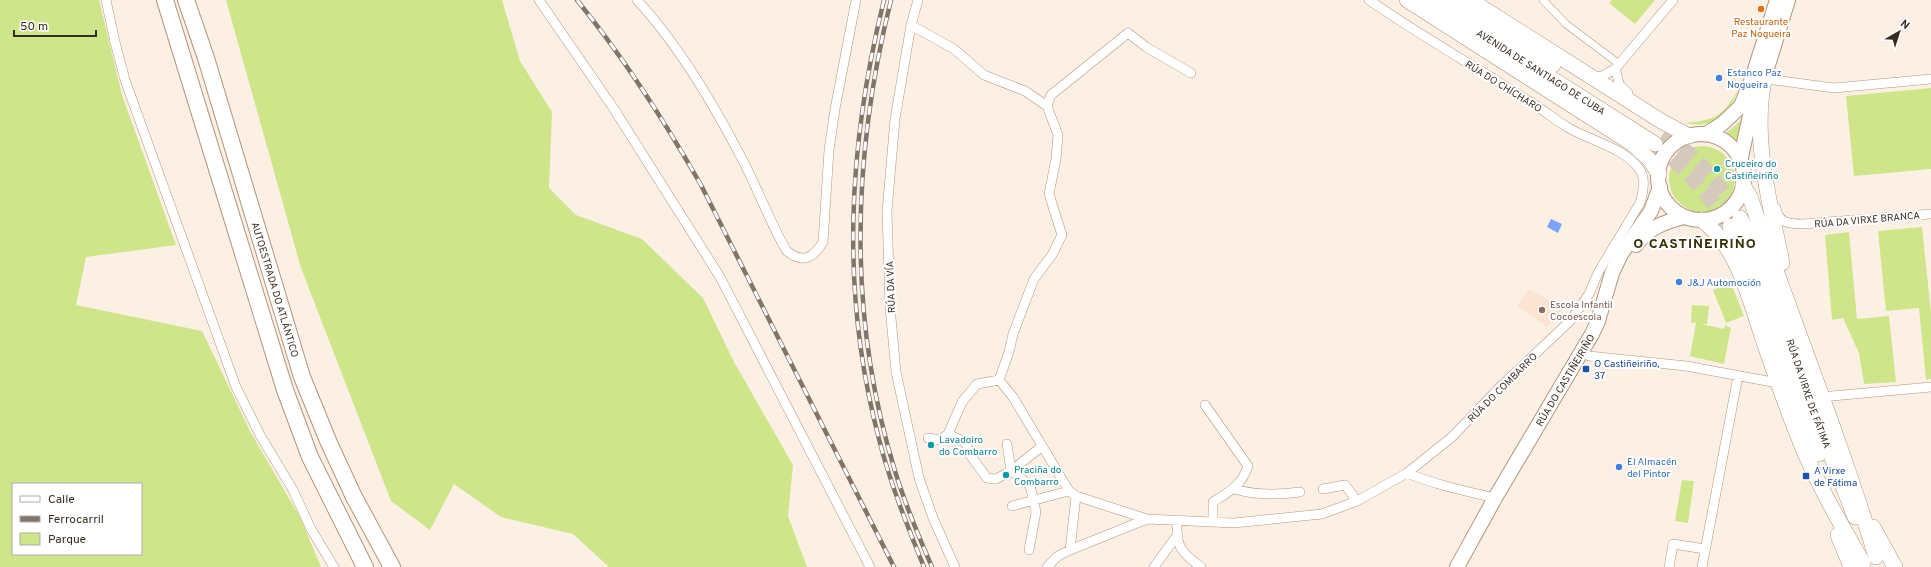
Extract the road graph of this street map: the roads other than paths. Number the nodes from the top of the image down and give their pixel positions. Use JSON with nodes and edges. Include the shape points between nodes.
{"nodes":[{"id":1,"x":106,"y":0,"type":"edge"},
{"id":2,"x":164,"y":0,"type":"edge"},
{"id":3,"x":186,"y":0,"type":"edge"},
{"id":4,"x":539,"y":0,"type":"edge"},
{"id":5,"x":637,"y":0,"type":"edge"},
{"id":6,"x":856,"y":0,"type":"edge"},
{"id":7,"x":918,"y":0,"type":"edge"},
{"id":8,"x":1369,"y":0,"type":"edge"},
{"id":9,"x":1407,"y":0,"type":"edge"},
{"id":10,"x":1428,"y":0,"type":"edge"},
{"id":11,"x":1450,"y":0,"type":"edge"},
{"id":12,"x":1470,"y":0,"type":"edge"},
{"id":13,"x":1543,"y":0,"type":"edge"},
{"id":14,"x":1673,"y":0,"type":"edge"},
{"id":15,"x":1777,"y":0,"type":"edge"},
{"id":16,"x":1788,"y":0,"type":"edge"},
{"id":17,"x":912,"y":25,"type":"junction"},
{"id":18,"x":1617,"y":66,"type":"junction"},
{"id":19,"x":1191,"y":73,"type":"dead end"},
{"id":20,"x":1766,"y":75,"type":"junction"},
{"id":21,"x":1591,"y":77,"type":"junction"},
{"id":22,"x":1931,"y":79,"type":"edge"},
{"id":23,"x":1047,"y":106,"type":"junction"},
{"id":24,"x":1698,"y":134,"type":"junction"},
{"id":25,"x":1761,"y":141,"type":"junction"},
{"id":26,"x":1740,"y":162,"type":"junction"},
{"id":27,"x":1659,"y":181,"type":"junction"},
{"id":28,"x":1744,"y":185,"type":"junction"},
{"id":29,"x":1931,"y":214,"type":"edge"},
{"id":30,"x":1684,"y":217,"type":"junction"},
{"id":31,"x":1702,"y":220,"type":"junction"},
{"id":32,"x":1735,"y":222,"type":"tunnel mouth"},
{"id":33,"x":1803,"y":224,"type":"junction"},
{"id":34,"x":1780,"y":250,"type":"junction"},
{"id":35,"x":1589,"y":294,"type":"joint"},
{"id":36,"x":1793,"y":315,"type":"junction"},
{"id":37,"x":1589,"y":356,"type":"junction"},
{"id":38,"x":1738,"y":376,"type":"junction"},
{"id":39,"x":999,"y":380,"type":"junction"},
{"id":40,"x":1778,"y":383,"type":"junction"},
{"id":41,"x":1931,"y":387,"type":"edge"},
{"id":42,"x":1821,"y":397,"type":"junction"},
{"id":43,"x":1205,"y":405,"type":"dead end"},
{"id":44,"x":948,"y":434,"type":"junction"},
{"id":45,"x":928,"y":438,"type":"dead end"},
{"id":46,"x":1007,"y":444,"type":"dead end"},
{"id":47,"x":1041,"y":447,"type":"junction"},
{"id":48,"x":1011,"y":471,"type":"junction"},
{"id":49,"x":1407,"y":472,"type":"junction"},
{"id":50,"x":1514,"y":484,"type":"junction"},
{"id":51,"x":1234,"y":489,"type":"junction"},
{"id":52,"x":1323,"y":489,"type":"dead end"},
{"id":53,"x":1300,"y":492,"type":"dead end"},
{"id":54,"x":1072,"y":493,"type":"junction"},
{"id":55,"x":1476,"y":495,"type":"junction"},
{"id":56,"x":1032,"y":501,"type":"junction"},
{"id":57,"x":1357,"y":501,"type":"junction"},
{"id":58,"x":1012,"y":506,"type":"dead end"},
{"id":59,"x":1493,"y":506,"type":"junction"},
{"id":60,"x":1147,"y":519,"type":"junction"},
{"id":61,"x":1177,"y":520,"type":"junction"},
{"id":62,"x":1213,"y":522,"type":"junction"},
{"id":63,"x":1176,"y":537,"type":"junction"},
{"id":64,"x":1705,"y":549,"type":"junction"},
{"id":65,"x":1029,"y":550,"type":"dead end"},
{"id":66,"x":1070,"y":550,"type":"junction"},
{"id":67,"x":1476,"y":552,"type":"junction"},
{"id":68,"x":1870,"y":561,"type":"edge"},
{"id":69,"x":334,"y":567,"type":"edge"},
{"id":70,"x":366,"y":567,"type":"edge"},
{"id":71,"x":392,"y":567,"type":"edge"},
{"id":72,"x":870,"y":567,"type":"edge"},
{"id":73,"x":955,"y":567,"type":"edge"},
{"id":74,"x":1047,"y":567,"type":"edge"},
{"id":75,"x":1154,"y":567,"type":"edge"},
{"id":76,"x":1200,"y":567,"type":"edge"},
{"id":77,"x":1457,"y":567,"type":"edge"},
{"id":78,"x":1467,"y":567,"type":"edge"},
{"id":79,"x":1669,"y":567,"type":"edge"},
{"id":80,"x":1702,"y":567,"type":"edge"},
{"id":81,"x":1895,"y":567,"type":"edge"},
{"id":82,"x":1907,"y":567,"type":"edge"}],
"edges":[{"from":1,"to":69,"type":"street","via":[[125,80],[236,387]]},
{"from":2,"to":70,"type":"highway","name":"AUTOESTRADA DO ATLÁNTICO","via":[[285,390],[310,457]]},
{"from":3,"to":71,"type":"highway","name":"AUTOESTRADA DO ATLÁNTICO","via":[[206,58],[302,377],[350,490]]},
{"from":4,"to":72,"type":"street","via":[[614,109],[720,277]]},
{"from":5,"to":6,"type":"street","via":[[663,31],[716,110],[786,250],[804,259],[818,251],[823,242],[828,150]]},
{"from":7,"to":17,"type":"street","name":"RÚA DA VÍA"},
{"from":8,"to":35,"type":"street","name":"RÚA DO CHÍCHARO","via":[[1568,128],[1622,154],[1639,169],[1643,191],[1640,203],[1599,271]]},
{"from":9,"to":27,"type":"highway","via":[[1631,144],[1650,160]]},
{"from":10,"to":11,"type":"highway","name":"AVENIDA DE SANTIAGO DE CUBA","via":[[1659,139]]},
{"from":12,"to":21,"type":"highway"},
{"from":13,"to":18,"type":"street","via":[[1566,24]]},
{"from":14,"to":18,"type":"street"},
{"from":15,"to":24,"type":"main road","name":"RÚA DO CASTIÑEIRIÑO","via":[[1741,106],[1722,124]]},
{"from":16,"to":20,"type":"main road"},
{"from":17,"to":23,"type":"street","via":[[954,49],[984,75],[1025,91]]},
{"from":17,"to":73,"type":"street","name":"RÚA DA VÍA","via":[[895,119],[887,211],[890,307],[896,372],[919,478],[933,518]]},
{"from":18,"to":21,"type":"street","via":[[1602,76]]},
{"from":18,"to":24,"type":"street","via":[[1620,86],[1626,92]]},
{"from":19,"to":23,"type":"street","via":[[1146,47],[1128,33],[1051,96]]},
{"from":20,"to":22,"type":"street","via":[[1774,80],[1834,88]]},
{"from":20,"to":25,"type":"highway"},
{"from":20,"to":26,"type":"main road","via":[[1752,106]]},
{"from":21,"to":24,"type":"highway","via":[[1661,121]]},
{"from":23,"to":39,"type":"street","via":[[1058,136],[1049,194],[1062,235],[1052,255],[1034,279]]},
{"from":24,"to":26,"type":"main road","via":[[1717,137],[1727,143],[1735,150]]},
{"from":24,"to":27,"type":"main road","name":"RÚA DO CASTIÑEIRIÑO","via":[[1673,144],[1668,150],[1663,157]]},
{"from":25,"to":33,"type":"street","name":"RÚA DA VIRXE BRANCA","via":[[1768,154],[1780,219]]},
{"from":25,"to":34,"type":"highway","via":[[1769,206]]},
{"from":26,"to":28,"type":"main road"},
{"from":27,"to":30,"type":"main road","via":[[1666,201]]},
{"from":27,"to":59,"type":"main road","name":"RÚA DO CASTIÑEIRIÑO","via":[[1651,211],[1621,254],[1612,273],[1592,334]]},
{"from":28,"to":31,"type":"main road","name":"RÚA DO CASTIÑEIRIÑO","via":[[1738,201],[1726,213],[1711,220]]},
{"from":28,"to":36,"type":"highway"},
{"from":29,"to":33,"type":"street","name":"RÚA DA VIRXE BRANCA"},
{"from":30,"to":31,"type":"main road","name":"RÚA DO CASTIÑEIRIÑO"},
{"from":30,"to":37,"type":"main road","name":"RÚA DO CASTIÑEIRIÑO","via":[[1652,229],[1644,234],[1633,248],[1604,327]]},
{"from":31,"to":40,"type":"highway","via":[[1715,230],[1732,256],[1746,288]]},
{"from":32,"to":68,"type":"highway","name":"RÚA DA VIRXE DE FÁTIMA","via":[[1803,415]]},
{"from":33,"to":34,"type":"street","name":"RÚA DA VIRXE BRANCA","via":[[1787,228],[1782,234]]},
{"from":34,"to":36,"type":"highway"},
{"from":35,"to":49,"type":"street","name":"RÚA DO COMBARRO","via":[[1570,321],[1452,437]]},
{"from":36,"to":42,"type":"highway"},
{"from":37,"to":38,"type":"street","via":[[1686,366]]},
{"from":37,"to":50,"type":"main road","name":"RÚA DO CASTIÑEIRIÑO"},
{"from":38,"to":40,"type":"street"},
{"from":38,"to":64,"type":"street"},
{"from":39,"to":44,"type":"street","via":[[977,384],[962,402]]},
{"from":39,"to":47,"type":"street","via":[[1013,397]]},
{"from":40,"to":68,"type":"highway","via":[[1798,437],[1824,494]]},
{"from":41,"to":42,"type":"street"},
{"from":42,"to":68,"type":"highway","via":[[1853,484]]},
{"from":43,"to":51,"type":"street","via":[[1248,466],[1245,475]]},
{"from":44,"to":45,"type":"street","via":[[940,440]]},
{"from":44,"to":48,"type":"street","via":[[967,445],[970,455],[987,478],[996,479]]},
{"from":46,"to":48,"type":"street"},
{"from":47,"to":48,"type":"street"},
{"from":47,"to":54,"type":"street"},
{"from":48,"to":56,"type":"street","via":[[1030,485]]},
{"from":49,"to":55,"type":"street","via":[[1425,481]]},
{"from":49,"to":57,"type":"street","name":"RÚA DO COMBARRO"},
{"from":50,"to":59,"type":"main road"},
{"from":50,"to":67,"type":"main road","name":"RÚA DO CASTIÑEIRIÑO"},
{"from":51,"to":53,"type":"street","via":[[1287,494]]},
{"from":51,"to":62,"type":"street","via":[[1213,502]]},
{"from":52,"to":57,"type":"street","via":[[1345,485]]},
{"from":54,"to":56,"type":"street"},
{"from":54,"to":60,"type":"street"},
{"from":54,"to":66,"type":"street"},
{"from":55,"to":59,"type":"street"},
{"from":55,"to":59,"type":"street"},
{"from":56,"to":58,"type":"street"},
{"from":56,"to":65,"type":"street","via":[[1036,512]]},
{"from":57,"to":62,"type":"street","name":"RÚA DO COMBARRO","via":[[1322,514],[1234,523]]},
{"from":59,"to":67,"type":"main road","via":[[1477,542]]},
{"from":59,"to":77,"type":"main road","name":"RÚA DO CASTIÑEIRIÑO"},
{"from":60,"to":61,"type":"street","name":"RÚA DO COMBARRO"},
{"from":60,"to":66,"type":"street","name":"RÚA DO COMBARRO"},
{"from":61,"to":62,"type":"street","name":"RÚA DO COMBARRO"},
{"from":61,"to":63,"type":"street"},
{"from":63,"to":75,"type":"street"},
{"from":63,"to":76,"type":"street","via":[[1180,548]]},
{"from":64,"to":79,"type":"street","via":[[1673,544]]},
{"from":64,"to":80,"type":"street"},
{"from":66,"to":74,"type":"street","name":"RÚA DO COMBARRO","via":[[1058,556]]},
{"from":67,"to":78,"type":"main road","name":"RÚA DO CASTIÑEIRIÑO"},
{"from":68,"to":81,"type":"highway"},
{"from":68,"to":82,"type":"highway","via":[[1900,563]]}]}
